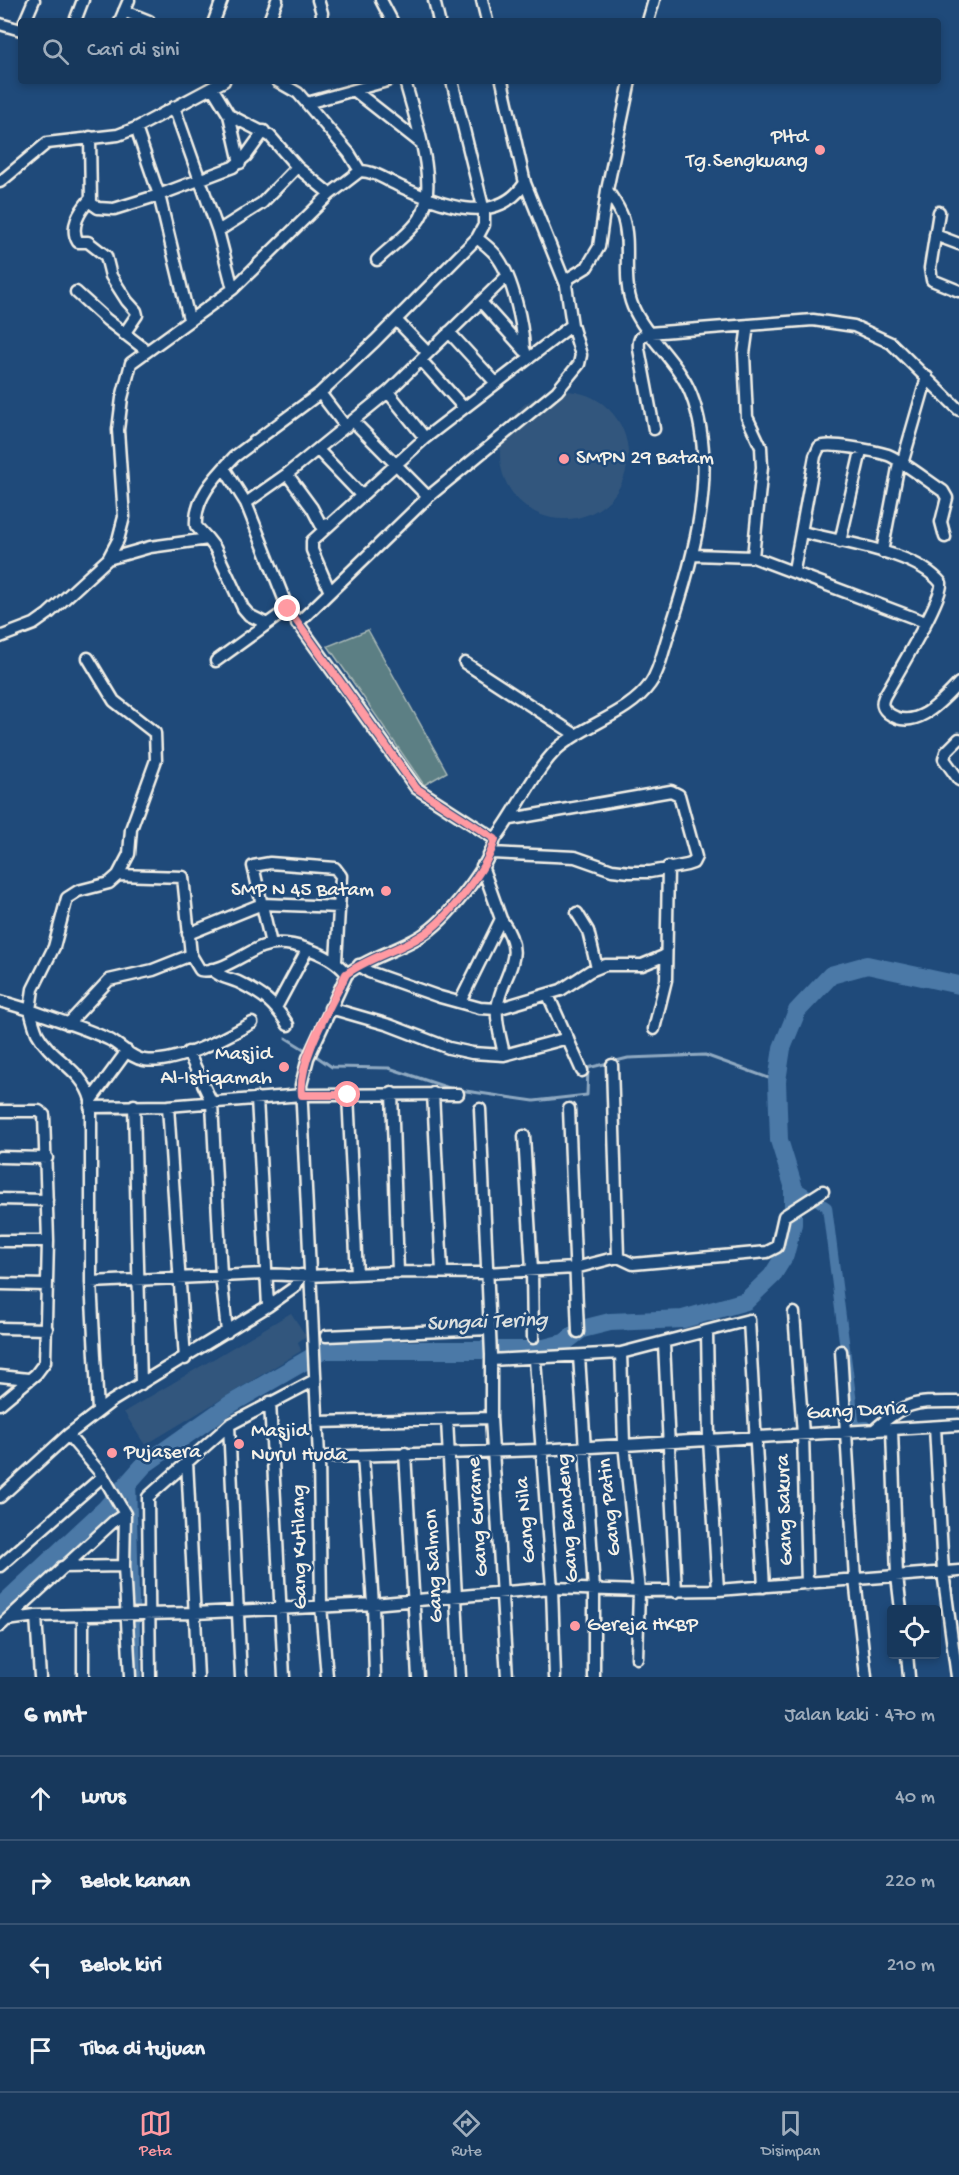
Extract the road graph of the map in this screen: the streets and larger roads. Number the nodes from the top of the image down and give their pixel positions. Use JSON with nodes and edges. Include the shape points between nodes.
{"nodes":[{"id":1,"x":34,"y":0,"type":"edge"},
{"id":2,"x":83,"y":0,"type":"edge"},
{"id":3,"x":222,"y":0,"type":"edge"},
{"id":4,"x":277,"y":0,"type":"edge"},
{"id":5,"x":318,"y":0,"type":"edge"},
{"id":6,"x":381,"y":0,"type":"edge"},
{"id":7,"x":434,"y":0,"type":"edge"},
{"id":8,"x":482,"y":0,"type":"edge"},
{"id":9,"x":654,"y":0,"type":"edge"},
{"id":10,"x":124,"y":11,"type":"edge"},
{"id":11,"x":26,"y":18,"type":"edge"},
{"id":12,"x":76,"y":18,"type":"edge"},
{"id":13,"x":142,"y":18,"type":"edge"},
{"id":14,"x":215,"y":18,"type":"edge"},
{"id":15,"x":269,"y":18,"type":"edge"},
{"id":16,"x":321,"y":18,"type":"edge"},
{"id":17,"x":390,"y":18,"type":"edge"},
{"id":18,"x":438,"y":18,"type":"edge"},
{"id":19,"x":486,"y":18,"type":"edge"},
{"id":20,"x":649,"y":18,"type":"edge"},
{"id":21,"x":0,"y":24,"type":"edge"},
{"id":22,"x":18,"y":29,"type":"edge"},
{"id":23,"x":220,"y":84,"type":"edge"},
{"id":24,"x":283,"y":84,"type":"edge"},
{"id":25,"x":301,"y":84,"type":"edge"},
{"id":26,"x":377,"y":84,"type":"edge"},
{"id":27,"x":406,"y":84,"type":"edge"},
{"id":28,"x":453,"y":84,"type":"edge"},
{"id":29,"x":502,"y":84,"type":"edge"},
{"id":30,"x":629,"y":84,"type":"edge"},
{"id":31,"x":213,"y":89,"type":"junction"},
{"id":32,"x":355,"y":91,"type":"junction"},
{"id":33,"x":298,"y":93,"type":"junction"},
{"id":34,"x":307,"y":103,"type":"junction"},
{"id":35,"x":174,"y":107,"type":"junction"},
{"id":36,"x":229,"y":115,"type":"junction"},
{"id":37,"x":136,"y":128,"type":"junction"},
{"id":38,"x":264,"y":131,"type":"junction"},
{"id":39,"x":90,"y":137,"type":"junction"},
{"id":40,"x":421,"y":143,"type":"junction"},
{"id":41,"x":240,"y":163,"type":"junction"},
{"id":42,"x":297,"y":167,"type":"junction"},
{"id":43,"x":360,"y":171,"type":"junction"},
{"id":44,"x":199,"y":179,"type":"junction"},
{"id":45,"x":0,"y":182,"type":"edge"},
{"id":46,"x":525,"y":183,"type":"junction"},
{"id":47,"x":607,"y":190,"type":"junction"},
{"id":48,"x":330,"y":194,"type":"junction"},
{"id":49,"x":159,"y":195,"type":"junction"},
{"id":50,"x":429,"y":197,"type":"junction"},
{"id":51,"x":90,"y":199,"type":"junction"},
{"id":52,"x":484,"y":211,"type":"junction"},
{"id":53,"x":939,"y":212,"type":"dead end"},
{"id":54,"x":218,"y":231,"type":"junction"},
{"id":55,"x":935,"y":235,"type":"junction"},
{"id":56,"x":477,"y":238,"type":"junction"},
{"id":57,"x":959,"y":244,"type":"edge"},
{"id":58,"x":377,"y":260,"type":"dead end"},
{"id":59,"x":506,"y":277,"type":"junction"},
{"id":60,"x":566,"y":285,"type":"junction"},
{"id":61,"x":233,"y":288,"type":"junction"},
{"id":62,"x":959,"y":291,"type":"edge"},
{"id":63,"x":76,"y":292,"type":"dead end"},
{"id":64,"x":481,"y":302,"type":"junction"},
{"id":65,"x":189,"y":319,"type":"junction"},
{"id":66,"x":396,"y":320,"type":"junction"},
{"id":67,"x":572,"y":325,"type":"junction"},
{"id":68,"x":748,"y":325,"type":"junction"},
{"id":69,"x":449,"y":332,"type":"junction"},
{"id":70,"x":649,"y":333,"type":"junction"},
{"id":71,"x":124,"y":334,"type":"junction"},
{"id":72,"x":146,"y":350,"type":"junction"},
{"id":73,"x":527,"y":353,"type":"junction"},
{"id":74,"x":425,"y":356,"type":"junction"},
{"id":75,"x":927,"y":377,"type":"junction"},
{"id":76,"x":495,"y":382,"type":"junction"},
{"id":77,"x":388,"y":392,"type":"junction"},
{"id":78,"x":320,"y":393,"type":"junction"},
{"id":79,"x":464,"y":408,"type":"junction"},
{"id":80,"x":959,"y":410,"type":"edge"},
{"id":81,"x":349,"y":424,"type":"junction"},
{"id":82,"x":654,"y":429,"type":"dead end"},
{"id":83,"x":425,"y":438,"type":"junction"},
{"id":84,"x":318,"y":450,"type":"junction"},
{"id":85,"x":861,"y":451,"type":"junction"},
{"id":86,"x":900,"y":464,"type":"junction"},
{"id":87,"x":396,"y":466,"type":"junction"},
{"id":88,"x":224,"y":468,"type":"junction"},
{"id":89,"x":287,"y":474,"type":"junction"},
{"id":90,"x":362,"y":496,"type":"junction"},
{"id":91,"x":428,"y":497,"type":"junction"},
{"id":92,"x":246,"y":503,"type":"junction"},
{"id":93,"x":329,"y":524,"type":"junction"},
{"id":94,"x":802,"y":532,"type":"junction"},
{"id":95,"x":945,"y":537,"type":"dead end"},
{"id":96,"x":208,"y":539,"type":"junction"},
{"id":97,"x":840,"y":542,"type":"junction"},
{"id":98,"x":882,"y":552,"type":"junction"},
{"id":99,"x":694,"y":555,"type":"junction"},
{"id":100,"x":753,"y":557,"type":"junction"},
{"id":101,"x":108,"y":559,"type":"junction"},
{"id":102,"x":794,"y":570,"type":"junction"},
{"id":103,"x":330,"y":592,"type":"junction"},
{"id":104,"x":288,"y":609,"type":"junction"},
{"id":105,"x":925,"y":622,"type":"junction"},
{"id":106,"x":267,"y":624,"type":"junction"},
{"id":107,"x":297,"y":624,"type":"junction"},
{"id":108,"x":0,"y":638,"type":"edge"},
{"id":109,"x":88,"y":658,"type":"dead end"},
{"id":110,"x":216,"y":661,"type":"dead end"},
{"id":111,"x":465,"y":663,"type":"dead end"},
{"id":112,"x":959,"y":683,"type":"edge"},
{"id":113,"x":576,"y":735,"type":"junction"},
{"id":114,"x":959,"y":739,"type":"edge"},
{"id":115,"x":959,"y":780,"type":"edge"},
{"id":116,"x":511,"y":819,"type":"junction"},
{"id":117,"x":495,"y":839,"type":"junction"},
{"id":118,"x":492,"y":853,"type":"junction"},
{"id":119,"x":482,"y":866,"type":"junction"},
{"id":120,"x":668,"y":867,"type":"junction"},
{"id":121,"x":118,"y":875,"type":"junction"},
{"id":122,"x":262,"y":904,"type":"junction"},
{"id":123,"x":340,"y":907,"type":"junction"},
{"id":124,"x":578,"y":913,"type":"dead end"},
{"id":125,"x":501,"y":919,"type":"junction"},
{"id":126,"x":188,"y":934,"type":"junction"},
{"id":127,"x":271,"y":944,"type":"junction"},
{"id":128,"x":307,"y":950,"type":"junction"},
{"id":129,"x":191,"y":955,"type":"junction"},
{"id":130,"x":666,"y":955,"type":"junction"},
{"id":131,"x":336,"y":961,"type":"junction"},
{"id":132,"x":358,"y":964,"type":"junction"},
{"id":133,"x":597,"y":968,"type":"junction"},
{"id":134,"x":212,"y":969,"type":"junction"},
{"id":135,"x":346,"y":974,"type":"junction"},
{"id":136,"x":548,"y":995,"type":"junction"},
{"id":137,"x":0,"y":1000,"type":"edge"},
{"id":138,"x":460,"y":1002,"type":"junction"},
{"id":139,"x":277,"y":1006,"type":"junction"},
{"id":140,"x":330,"y":1008,"type":"junction"},
{"id":141,"x":497,"y":1009,"type":"junction"},
{"id":142,"x":30,"y":1010,"type":"junction"},
{"id":143,"x":252,"y":1023,"type":"dead end"},
{"id":144,"x":68,"y":1024,"type":"junction"},
{"id":145,"x":288,"y":1025,"type":"dead end"},
{"id":146,"x":654,"y":1029,"type":"dead end"},
{"id":147,"x":568,"y":1038,"type":"junction"},
{"id":148,"x":127,"y":1051,"type":"junction"},
{"id":149,"x":188,"y":1052,"type":"junction"},
{"id":150,"x":504,"y":1056,"type":"junction"},
{"id":151,"x":612,"y":1065,"type":"dead end"},
{"id":152,"x":582,"y":1071,"type":"dead end"},
{"id":153,"x":392,"y":1093,"type":"junction"},
{"id":154,"x":434,"y":1093,"type":"junction"},
{"id":155,"x":458,"y":1094,"type":"dead end"},
{"id":156,"x":302,"y":1095,"type":"junction"},
{"id":157,"x":348,"y":1095,"type":"junction"},
{"id":158,"x":256,"y":1098,"type":"junction"},
{"id":159,"x":91,"y":1103,"type":"junction"},
{"id":160,"x":212,"y":1103,"type":"junction"},
{"id":161,"x":134,"y":1105,"type":"junction"},
{"id":162,"x":168,"y":1106,"type":"junction"},
{"id":163,"x":480,"y":1109,"type":"dead end"},
{"id":164,"x":569,"y":1109,"type":"dead end"},
{"id":165,"x":0,"y":1111,"type":"edge"},
{"id":166,"x":524,"y":1136,"type":"dead end"},
{"id":167,"x":0,"y":1157,"type":"edge"},
{"id":168,"x":47,"y":1158,"type":"junction"},
{"id":169,"x":823,"y":1191,"type":"dead end"},
{"id":170,"x":0,"y":1199,"type":"edge"},
{"id":171,"x":47,"y":1200,"type":"junction"},
{"id":172,"x":0,"y":1241,"type":"edge"},
{"id":173,"x":48,"y":1241,"type":"junction"},
{"id":174,"x":618,"y":1257,"type":"junction"},
{"id":175,"x":575,"y":1268,"type":"junction"},
{"id":176,"x":532,"y":1270,"type":"junction"},
{"id":177,"x":398,"y":1272,"type":"junction"},
{"id":178,"x":442,"y":1272,"type":"junction"},
{"id":179,"x":486,"y":1273,"type":"junction"},
{"id":180,"x":265,"y":1274,"type":"junction"},
{"id":181,"x":357,"y":1274,"type":"junction"},
{"id":182,"x":221,"y":1275,"type":"junction"},
{"id":183,"x":305,"y":1275,"type":"junction"},
{"id":184,"x":180,"y":1279,"type":"junction"},
{"id":185,"x":138,"y":1280,"type":"junction"},
{"id":186,"x":91,"y":1282,"type":"junction"},
{"id":187,"x":0,"y":1284,"type":"edge"},
{"id":188,"x":47,"y":1285,"type":"junction"},
{"id":189,"x":268,"y":1306,"type":"junction"},
{"id":190,"x":794,"y":1313,"type":"dead end"},
{"id":191,"x":0,"y":1328,"type":"edge"},
{"id":192,"x":47,"y":1329,"type":"junction"},
{"id":193,"x":227,"y":1332,"type":"junction"},
{"id":194,"x":578,"y":1332,"type":"dead end"},
{"id":195,"x":707,"y":1332,"type":"junction"},
{"id":196,"x":489,"y":1334,"type":"junction"},
{"id":197,"x":326,"y":1336,"type":"dead end"},
{"id":198,"x":533,"y":1338,"type":"dead end"},
{"id":199,"x":664,"y":1344,"type":"junction"},
{"id":200,"x":841,"y":1351,"type":"dead end"},
{"id":201,"x":621,"y":1353,"type":"junction"},
{"id":202,"x":579,"y":1356,"type":"junction"},
{"id":203,"x":491,"y":1358,"type":"junction"},
{"id":204,"x":184,"y":1359,"type":"junction"},
{"id":205,"x":535,"y":1360,"type":"junction"},
{"id":206,"x":0,"y":1376,"type":"edge"},
{"id":207,"x":315,"y":1376,"type":"junction"},
{"id":208,"x":28,"y":1379,"type":"junction"},
{"id":209,"x":141,"y":1384,"type":"junction"},
{"id":210,"x":270,"y":1402,"type":"junction"},
{"id":211,"x":959,"y":1402,"type":"edge"},
{"id":212,"x":0,"y":1404,"type":"edge"},
{"id":213,"x":98,"y":1411,"type":"junction"},
{"id":214,"x":491,"y":1418,"type":"junction"},
{"id":215,"x":447,"y":1419,"type":"junction"},
{"id":216,"x":317,"y":1422,"type":"junction"},
{"id":217,"x":229,"y":1425,"type":"junction"},
{"id":218,"x":959,"y":1425,"type":"edge"},
{"id":219,"x":934,"y":1427,"type":"junction"},
{"id":220,"x":876,"y":1429,"type":"junction"},
{"id":221,"x":892,"y":1430,"type":"junction"},
{"id":222,"x":846,"y":1431,"type":"junction"},
{"id":223,"x":803,"y":1434,"type":"junction"},
{"id":224,"x":68,"y":1435,"type":"junction"},
{"id":225,"x":756,"y":1436,"type":"junction"},
{"id":226,"x":709,"y":1439,"type":"junction"},
{"id":227,"x":667,"y":1441,"type":"junction"},
{"id":228,"x":624,"y":1443,"type":"junction"},
{"id":229,"x":584,"y":1445,"type":"junction"},
{"id":230,"x":494,"y":1449,"type":"junction"},
{"id":231,"x":540,"y":1450,"type":"junction"},
{"id":232,"x":449,"y":1452,"type":"junction"},
{"id":233,"x":405,"y":1453,"type":"junction"},
{"id":234,"x":363,"y":1456,"type":"junction"},
{"id":235,"x":319,"y":1458,"type":"junction"},
{"id":236,"x":187,"y":1461,"type":"junction"},
{"id":237,"x":102,"y":1476,"type":"junction"},
{"id":238,"x":0,"y":1497,"type":"edge"},
{"id":239,"x":125,"y":1511,"type":"junction"},
{"id":240,"x":0,"y":1566,"type":"edge"},
{"id":241,"x":124,"y":1566,"type":"junction"},
{"id":242,"x":62,"y":1567,"type":"junction"},
{"id":243,"x":959,"y":1571,"type":"edge"},
{"id":244,"x":943,"y":1572,"type":"junction"},
{"id":245,"x":897,"y":1576,"type":"junction"},
{"id":246,"x":855,"y":1579,"type":"junction"},
{"id":247,"x":807,"y":1584,"type":"junction"},
{"id":248,"x":764,"y":1587,"type":"junction"},
{"id":249,"x":552,"y":1588,"type":"junction"},
{"id":250,"x":594,"y":1590,"type":"junction"},
{"id":251,"x":718,"y":1590,"type":"junction"},
{"id":252,"x":504,"y":1592,"type":"junction"},
{"id":253,"x":639,"y":1592,"type":"junction"},
{"id":254,"x":676,"y":1592,"type":"junction"},
{"id":255,"x":456,"y":1595,"type":"junction"},
{"id":256,"x":415,"y":1598,"type":"junction"},
{"id":257,"x":373,"y":1604,"type":"junction"},
{"id":258,"x":901,"y":1605,"type":"edge"},
{"id":259,"x":321,"y":1606,"type":"junction"},
{"id":260,"x":281,"y":1607,"type":"junction"},
{"id":261,"x":238,"y":1611,"type":"junction"},
{"id":262,"x":147,"y":1612,"type":"junction"},
{"id":263,"x":128,"y":1613,"type":"junction"},
{"id":264,"x":195,"y":1613,"type":"junction"},
{"id":265,"x":83,"y":1615,"type":"junction"},
{"id":266,"x":36,"y":1616,"type":"junction"},
{"id":267,"x":4,"y":1623,"type":"edge"},
{"id":268,"x":637,"y":1658,"type":"dead end"},
{"id":269,"x":907,"y":1659,"type":"edge"},
{"id":270,"x":40,"y":1677,"type":"edge"},
{"id":271,"x":83,"y":1677,"type":"edge"},
{"id":272,"x":130,"y":1677,"type":"edge"},
{"id":273,"x":150,"y":1677,"type":"edge"},
{"id":274,"x":198,"y":1677,"type":"edge"},
{"id":275,"x":241,"y":1677,"type":"edge"},
{"id":276,"x":284,"y":1677,"type":"edge"},
{"id":277,"x":327,"y":1677,"type":"edge"},
{"id":278,"x":375,"y":1677,"type":"edge"},
{"id":279,"x":418,"y":1677,"type":"edge"},
{"id":280,"x":460,"y":1677,"type":"edge"},
{"id":281,"x":507,"y":1677,"type":"edge"},
{"id":282,"x":555,"y":1677,"type":"edge"},
{"id":283,"x":594,"y":1677,"type":"edge"},
{"id":284,"x":866,"y":1677,"type":"edge"},
{"id":285,"x":909,"y":1677,"type":"edge"},
{"id":286,"x":957,"y":1677,"type":"edge"}],
"edges":[{"from":1,"to":11,"type":"street"},
{"from":2,"to":12,"type":"street"},
{"from":3,"to":14,"type":"street"},
{"from":4,"to":15,"type":"street"},
{"from":5,"to":16,"type":"street"},
{"from":6,"to":17,"type":"street"},
{"from":7,"to":18,"type":"street"},
{"from":8,"to":19,"type":"street"},
{"from":9,"to":20,"type":"street"},
{"from":10,"to":13,"type":"street"},
{"from":21,"to":22,"type":"street"},
{"from":23,"to":31,"type":"street"},
{"from":24,"to":33,"type":"street"},
{"from":25,"to":33,"type":"street"},
{"from":26,"to":32,"type":"street"},
{"from":27,"to":40,"type":"street"},
{"from":28,"to":52,"type":"street"},
{"from":29,"to":46,"type":"street"},
{"from":30,"to":47,"type":"street"},
{"from":31,"to":35,"type":"street"},
{"from":31,"to":36,"type":"street"},
{"from":32,"to":34,"type":"street"},
{"from":32,"to":40,"type":"street"},
{"from":33,"to":34,"type":"street"},
{"from":34,"to":43,"type":"street"},
{"from":35,"to":37,"type":"street"},
{"from":35,"to":44,"type":"street"},
{"from":36,"to":38,"type":"street"},
{"from":36,"to":41,"type":"street"},
{"from":37,"to":39,"type":"street","via":[[118,135]]},
{"from":37,"to":49,"type":"street"},
{"from":38,"to":41,"type":"street"},
{"from":38,"to":42,"type":"street"},
{"from":39,"to":45,"type":"street","via":[[47,143]]},
{"from":39,"to":51,"type":"street"},
{"from":40,"to":50,"type":"street"},
{"from":41,"to":44,"type":"street"},
{"from":42,"to":48,"type":"street"},
{"from":42,"to":54,"type":"street","via":[[262,203]]},
{"from":43,"to":48,"type":"street"},
{"from":43,"to":50,"type":"street"},
{"from":44,"to":49,"type":"street"},
{"from":44,"to":54,"type":"street"},
{"from":46,"to":52,"type":"street","via":[[513,198]]},
{"from":46,"to":60,"type":"street"},
{"from":47,"to":60,"type":"street","via":[[599,247],[587,267],[569,278]]},
{"from":47,"to":70,"type":"street","via":[[624,224],[630,299]]},
{"from":48,"to":61,"type":"street"},
{"from":49,"to":51,"type":"street","via":[[114,208],[95,207]]},
{"from":49,"to":65,"type":"street"},
{"from":50,"to":52,"type":"street"},
{"from":50,"to":58,"type":"street","via":[[419,220]]},
{"from":51,"to":71,"type":"street","via":[[75,222],[76,239],[88,242],[106,256],[111,276],[136,311]]},
{"from":52,"to":56,"type":"street","via":[[484,225]]},
{"from":53,"to":55,"type":"street"},
{"from":54,"to":61,"type":"street"},
{"from":55,"to":57,"type":"street"},
{"from":55,"to":62,"type":"street","via":[[932,280]]},
{"from":56,"to":59,"type":"street","via":[[495,254]]},
{"from":56,"to":66,"type":"street"},
{"from":59,"to":64,"type":"street"},
{"from":59,"to":73,"type":"street"},
{"from":60,"to":67,"type":"street"},
{"from":61,"to":65,"type":"street"},
{"from":63,"to":71,"type":"street"},
{"from":64,"to":69,"type":"street"},
{"from":64,"to":73,"type":"street"},
{"from":65,"to":72,"type":"street"},
{"from":66,"to":74,"type":"street"},
{"from":66,"to":78,"type":"street"},
{"from":67,"to":73,"type":"street"},
{"from":67,"to":91,"type":"street","via":[[581,354],[576,370],[557,391]]},
{"from":68,"to":70,"type":"street"},
{"from":68,"to":75,"type":"street","via":[[813,320],[854,326],[891,343]]},
{"from":68,"to":100,"type":"street","via":[[744,354],[747,417],[758,438],[762,467]]},
{"from":69,"to":74,"type":"street"},
{"from":69,"to":76,"type":"street"},
{"from":70,"to":82,"type":"street","via":[[638,341]]},
{"from":70,"to":99,"type":"street","via":[[676,366],[697,414],[702,479]]},
{"from":71,"to":72,"type":"street"},
{"from":72,"to":101,"type":"street","via":[[130,363],[122,398],[119,467],[123,518]]},
{"from":73,"to":76,"type":"street"},
{"from":74,"to":77,"type":"street"},
{"from":74,"to":79,"type":"street"},
{"from":75,"to":80,"type":"street"},
{"from":75,"to":86,"type":"street"},
{"from":76,"to":79,"type":"street"},
{"from":77,"to":81,"type":"street"},
{"from":77,"to":83,"type":"street"},
{"from":78,"to":81,"type":"street"},
{"from":78,"to":88,"type":"street"},
{"from":79,"to":83,"type":"street"},
{"from":81,"to":84,"type":"street"},
{"from":81,"to":87,"type":"street"},
{"from":83,"to":87,"type":"street"},
{"from":84,"to":89,"type":"street"},
{"from":84,"to":90,"type":"street"},
{"from":85,"to":86,"type":"street","via":[[890,455]]},
{"from":85,"to":94,"type":"street","via":[[834,444],[819,447]]},
{"from":85,"to":97,"type":"street"},
{"from":86,"to":95,"type":"street","via":[[946,494],[941,516]]},
{"from":86,"to":98,"type":"street"},
{"from":87,"to":90,"type":"street"},
{"from":87,"to":91,"type":"street"},
{"from":88,"to":92,"type":"street"},
{"from":88,"to":96,"type":"street","via":[[198,507],[196,526]]},
{"from":89,"to":92,"type":"street"},
{"from":89,"to":93,"type":"street","via":[[321,525]]},
{"from":90,"to":93,"type":"street"},
{"from":91,"to":103,"type":"street"},
{"from":92,"to":104,"type":"street"},
{"from":93,"to":103,"type":"street","via":[[312,541],[312,546]]},
{"from":94,"to":97,"type":"street"},
{"from":94,"to":102,"type":"street"},
{"from":96,"to":101,"type":"street","via":[[150,547]]},
{"from":96,"to":106,"type":"street","via":[[243,608]]},
{"from":97,"to":98,"type":"street"},
{"from":98,"to":105,"type":"street","via":[[924,567],[941,583]]},
{"from":99,"to":100,"type":"street"},
{"from":99,"to":113,"type":"street","via":[[649,686],[628,704]]},
{"from":100,"to":102,"type":"street"},
{"from":101,"to":108,"type":"street","via":[[48,614]]},
{"from":102,"to":105,"type":"street"},
{"from":103,"to":107,"type":"street"},
{"from":104,"to":106,"type":"street"},
{"from":104,"to":107,"type":"street"},
{"from":105,"to":112,"type":"street","via":[[884,697],[884,710],[894,717],[921,716]]},
{"from":106,"to":110,"type":"street"},
{"from":107,"to":117,"type":"street","via":[[416,788]]},
{"from":109,"to":121,"type":"street","via":[[114,701],[156,737],[156,760],[131,829],[129,854]]},
{"from":111,"to":113,"type":"street"},
{"from":113,"to":116,"type":"street","via":[[547,761]]},
{"from":114,"to":115,"type":"street","via":[[944,759]]},
{"from":116,"to":117,"type":"street"},
{"from":116,"to":120,"type":"street","via":[[671,790],[678,795],[696,857],[693,863]]},
{"from":117,"to":118,"type":"street"},
{"from":118,"to":119,"type":"street"},
{"from":118,"to":120,"type":"street","via":[[575,856],[612,870],[630,872]]},
{"from":119,"to":125,"type":"street"},
{"from":119,"to":132,"type":"street","via":[[452,908],[432,928],[405,945]]},
{"from":120,"to":130,"type":"street"},
{"from":121,"to":126,"type":"street","via":[[183,877]]},
{"from":121,"to":142,"type":"street","via":[[109,883],[67,898],[54,947],[33,989]]},
{"from":122,"to":123,"type":"street"},
{"from":122,"to":123,"type":"street","via":[[253,866],[270,863],[338,870]]},
{"from":122,"to":126,"type":"street"},
{"from":122,"to":127,"type":"street"},
{"from":123,"to":131,"type":"street"},
{"from":124,"to":133,"type":"street","via":[[588,932]]},
{"from":125,"to":138,"type":"street"},
{"from":125,"to":141,"type":"street","via":[[511,934],[516,954]]},
{"from":126,"to":129,"type":"street"},
{"from":127,"to":128,"type":"street"},
{"from":127,"to":134,"type":"street"},
{"from":128,"to":131,"type":"street"},
{"from":128,"to":139,"type":"street"},
{"from":129,"to":134,"type":"street","via":[[196,967]]},
{"from":129,"to":144,"type":"street","via":[[153,970],[109,980]]},
{"from":130,"to":133,"type":"street","via":[[642,965]]},
{"from":130,"to":146,"type":"street","via":[[663,997]]},
{"from":131,"to":135,"type":"street"},
{"from":132,"to":135,"type":"street"},
{"from":132,"to":138,"type":"street","via":[[369,972]]},
{"from":133,"to":136,"type":"street"},
{"from":134,"to":139,"type":"street"},
{"from":135,"to":140,"type":"street","name":"Gang Kutilang"},
{"from":136,"to":141,"type":"street"},
{"from":136,"to":147,"type":"street"},
{"from":137,"to":142,"type":"street"},
{"from":138,"to":141,"type":"street"},
{"from":139,"to":145,"type":"street"},
{"from":140,"to":150,"type":"street","via":[[389,1024],[449,1048]]},
{"from":140,"to":156,"type":"street","name":"Gang Kutilang","via":[[302,1077]]},
{"from":141,"to":150,"type":"street"},
{"from":142,"to":144,"type":"street"},
{"from":142,"to":159,"type":"street","via":[[37,1034],[88,1087]]},
{"from":143,"to":149,"type":"street"},
{"from":144,"to":148,"type":"street","via":[[111,1040]]},
{"from":147,"to":150,"type":"street"},
{"from":147,"to":152,"type":"street"},
{"from":148,"to":149,"type":"street","via":[[146,1061]]},
{"from":148,"to":159,"type":"street"},
{"from":149,"to":160,"type":"street"},
{"from":151,"to":174,"type":"street"},
{"from":153,"to":154,"type":"street"},
{"from":153,"to":157,"type":"street"},
{"from":153,"to":177,"type":"street"},
{"from":154,"to":155,"type":"street"},
{"from":154,"to":178,"type":"street"},
{"from":156,"to":157,"type":"street"},
{"from":156,"to":158,"type":"street"},
{"from":156,"to":183,"type":"street","name":"Gang Kutilang"},
{"from":157,"to":181,"type":"street"},
{"from":158,"to":160,"type":"street"},
{"from":158,"to":180,"type":"street"},
{"from":159,"to":161,"type":"street"},
{"from":159,"to":186,"type":"street"},
{"from":160,"to":162,"type":"street"},
{"from":160,"to":182,"type":"street"},
{"from":161,"to":162,"type":"street"},
{"from":161,"to":185,"type":"street"},
{"from":162,"to":184,"type":"street"},
{"from":163,"to":179,"type":"street","name":"Gang Gurame"},
{"from":164,"to":175,"type":"street"},
{"from":165,"to":168,"type":"street","via":[[39,1111],[44,1115]]},
{"from":166,"to":176,"type":"street"},
{"from":167,"to":168,"type":"street"},
{"from":168,"to":171,"type":"street"},
{"from":169,"to":174,"type":"street","via":[[788,1213],[781,1221],[777,1247],[767,1252],[633,1264]]},
{"from":170,"to":171,"type":"street"},
{"from":171,"to":173,"type":"street"},
{"from":172,"to":173,"type":"street"},
{"from":173,"to":188,"type":"street"},
{"from":174,"to":175,"type":"street"},
{"from":175,"to":176,"type":"street"},
{"from":175,"to":194,"type":"street"},
{"from":176,"to":179,"type":"street"},
{"from":176,"to":198,"type":"street"},
{"from":177,"to":178,"type":"street"},
{"from":177,"to":181,"type":"street"},
{"from":178,"to":179,"type":"street"},
{"from":179,"to":196,"type":"street","name":"Gang Gurame"},
{"from":180,"to":182,"type":"street"},
{"from":180,"to":183,"type":"street"},
{"from":180,"to":189,"type":"street"},
{"from":181,"to":183,"type":"street"},
{"from":182,"to":184,"type":"street"},
{"from":182,"to":193,"type":"street"},
{"from":183,"to":189,"type":"street"},
{"from":183,"to":207,"type":"street","name":"Gang Kutilang"},
{"from":184,"to":185,"type":"street"},
{"from":184,"to":204,"type":"street"},
{"from":185,"to":186,"type":"street"},
{"from":185,"to":209,"type":"street"},
{"from":186,"to":213,"type":"street"},
{"from":187,"to":188,"type":"street"},
{"from":188,"to":192,"type":"street"},
{"from":189,"to":193,"type":"street"},
{"from":190,"to":223,"type":"street","name":"Gang Sakura"},
{"from":191,"to":192,"type":"street"},
{"from":192,"to":208,"type":"street","via":[[45,1362]]},
{"from":193,"to":204,"type":"street"},
{"from":195,"to":199,"type":"street"},
{"from":195,"to":225,"type":"street","via":[[744,1320],[751,1323]]},
{"from":195,"to":226,"type":"street"},
{"from":196,"to":197,"type":"street"},
{"from":196,"to":203,"type":"street","name":"Gang Gurame"},
{"from":199,"to":201,"type":"street"},
{"from":199,"to":227,"type":"street"},
{"from":200,"to":222,"type":"street"},
{"from":201,"to":202,"type":"street"},
{"from":201,"to":228,"type":"street","name":"Gang Patin"},
{"from":202,"to":205,"type":"street"},
{"from":202,"to":229,"type":"street","name":"Gang Bandeng"},
{"from":203,"to":205,"type":"street"},
{"from":203,"to":214,"type":"street","name":"Gang Gurame"},
{"from":204,"to":209,"type":"street"},
{"from":205,"to":231,"type":"street","name":"Gang Nila"},
{"from":206,"to":208,"type":"street"},
{"from":207,"to":210,"type":"street"},
{"from":207,"to":216,"type":"street","name":"Gang Kutilang"},
{"from":208,"to":212,"type":"street"},
{"from":209,"to":213,"type":"street"},
{"from":210,"to":217,"type":"street"},
{"from":210,"to":260,"type":"street"},
{"from":211,"to":220,"type":"street","via":[[912,1403],[895,1411]]},
{"from":213,"to":224,"type":"street"},
{"from":214,"to":215,"type":"street"},
{"from":214,"to":230,"type":"street","name":"Gang Gurame"},
{"from":215,"to":216,"type":"street"},
{"from":215,"to":232,"type":"street","name":"Gang Salmon"},
{"from":216,"to":235,"type":"street","name":"Gang Kutilang"},
{"from":217,"to":236,"type":"street"},
{"from":217,"to":261,"type":"street"},
{"from":218,"to":219,"type":"street","name":"Gang Daria"},
{"from":219,"to":221,"type":"street","name":"Gang Daria"},
{"from":219,"to":244,"type":"street"},
{"from":220,"to":221,"type":"street","name":"Gang Daria"},
{"from":220,"to":222,"type":"street","name":"Gang Daria"},
{"from":221,"to":245,"type":"street"},
{"from":222,"to":223,"type":"street","name":"Gang Daria"},
{"from":222,"to":246,"type":"street"},
{"from":223,"to":225,"type":"street","name":"Gang Daria"},
{"from":223,"to":247,"type":"street","name":"Gang Sakura"},
{"from":224,"to":237,"type":"street"},
{"from":224,"to":238,"type":"street"},
{"from":225,"to":226,"type":"street","name":"Gang Daria"},
{"from":225,"to":248,"type":"street"},
{"from":226,"to":227,"type":"street","name":"Gang Daria"},
{"from":226,"to":251,"type":"street"},
{"from":227,"to":228,"type":"street","name":"Gang Daria"},
{"from":227,"to":254,"type":"street"},
{"from":228,"to":229,"type":"street","name":"Gang Daria"},
{"from":228,"to":253,"type":"street","name":"Gang Patin"},
{"from":229,"to":231,"type":"street","name":"Gang Daria"},
{"from":229,"to":250,"type":"street","name":"Gang Bandeng"},
{"from":230,"to":231,"type":"street","name":"Gang Daria"},
{"from":230,"to":232,"type":"street","name":"Gang Daria"},
{"from":230,"to":252,"type":"street","name":"Gang Gurame"},
{"from":231,"to":249,"type":"street","name":"Gang Nila"},
{"from":232,"to":233,"type":"street","name":"Gang Daria"},
{"from":232,"to":255,"type":"street","name":"Gang Salmon"},
{"from":233,"to":234,"type":"street","name":"Gang Daria"},
{"from":233,"to":256,"type":"street"},
{"from":234,"to":235,"type":"street","name":"Gang Daria"},
{"from":234,"to":257,"type":"street"},
{"from":235,"to":259,"type":"street","name":"Gang Kutilang"},
{"from":236,"to":262,"type":"street","via":[[146,1500]]},
{"from":236,"to":264,"type":"street"},
{"from":237,"to":239,"type":"street"},
{"from":237,"to":240,"type":"street"},
{"from":239,"to":241,"type":"street"},
{"from":239,"to":242,"type":"street"},
{"from":241,"to":242,"type":"street"},
{"from":241,"to":263,"type":"street"},
{"from":242,"to":267,"type":"street"},
{"from":243,"to":244,"type":"street"},
{"from":244,"to":245,"type":"street"},
{"from":244,"to":286,"type":"street"},
{"from":245,"to":246,"type":"street"},
{"from":245,"to":258,"type":"street"},
{"from":246,"to":247,"type":"street"},
{"from":246,"to":284,"type":"street"},
{"from":247,"to":248,"type":"street"},
{"from":248,"to":251,"type":"street"},
{"from":249,"to":250,"type":"street"},
{"from":249,"to":252,"type":"street"},
{"from":249,"to":282,"type":"street","name":"Gang Nila"},
{"from":250,"to":253,"type":"street"},
{"from":250,"to":283,"type":"street","name":"Gang Bandeng"},
{"from":251,"to":254,"type":"street"},
{"from":252,"to":255,"type":"street"},
{"from":252,"to":281,"type":"street","name":"Gang Gurame"},
{"from":253,"to":254,"type":"street"},
{"from":253,"to":268,"type":"street","name":"Gang Patin"},
{"from":255,"to":256,"type":"street"},
{"from":255,"to":280,"type":"street","name":"Gang Salmon"},
{"from":256,"to":257,"type":"street"},
{"from":256,"to":279,"type":"street"},
{"from":257,"to":259,"type":"street"},
{"from":257,"to":278,"type":"street"},
{"from":259,"to":260,"type":"street"},
{"from":259,"to":277,"type":"street","name":"Gang Kutilang"},
{"from":260,"to":261,"type":"street"},
{"from":260,"to":276,"type":"street"},
{"from":261,"to":264,"type":"street"},
{"from":261,"to":275,"type":"street"},
{"from":262,"to":263,"type":"street"},
{"from":262,"to":264,"type":"street"},
{"from":262,"to":273,"type":"street"},
{"from":263,"to":265,"type":"street"},
{"from":263,"to":272,"type":"street"},
{"from":264,"to":274,"type":"street"},
{"from":265,"to":266,"type":"street"},
{"from":265,"to":271,"type":"street"},
{"from":266,"to":267,"type":"street"},
{"from":266,"to":270,"type":"street"},
{"from":269,"to":285,"type":"street"}]}
